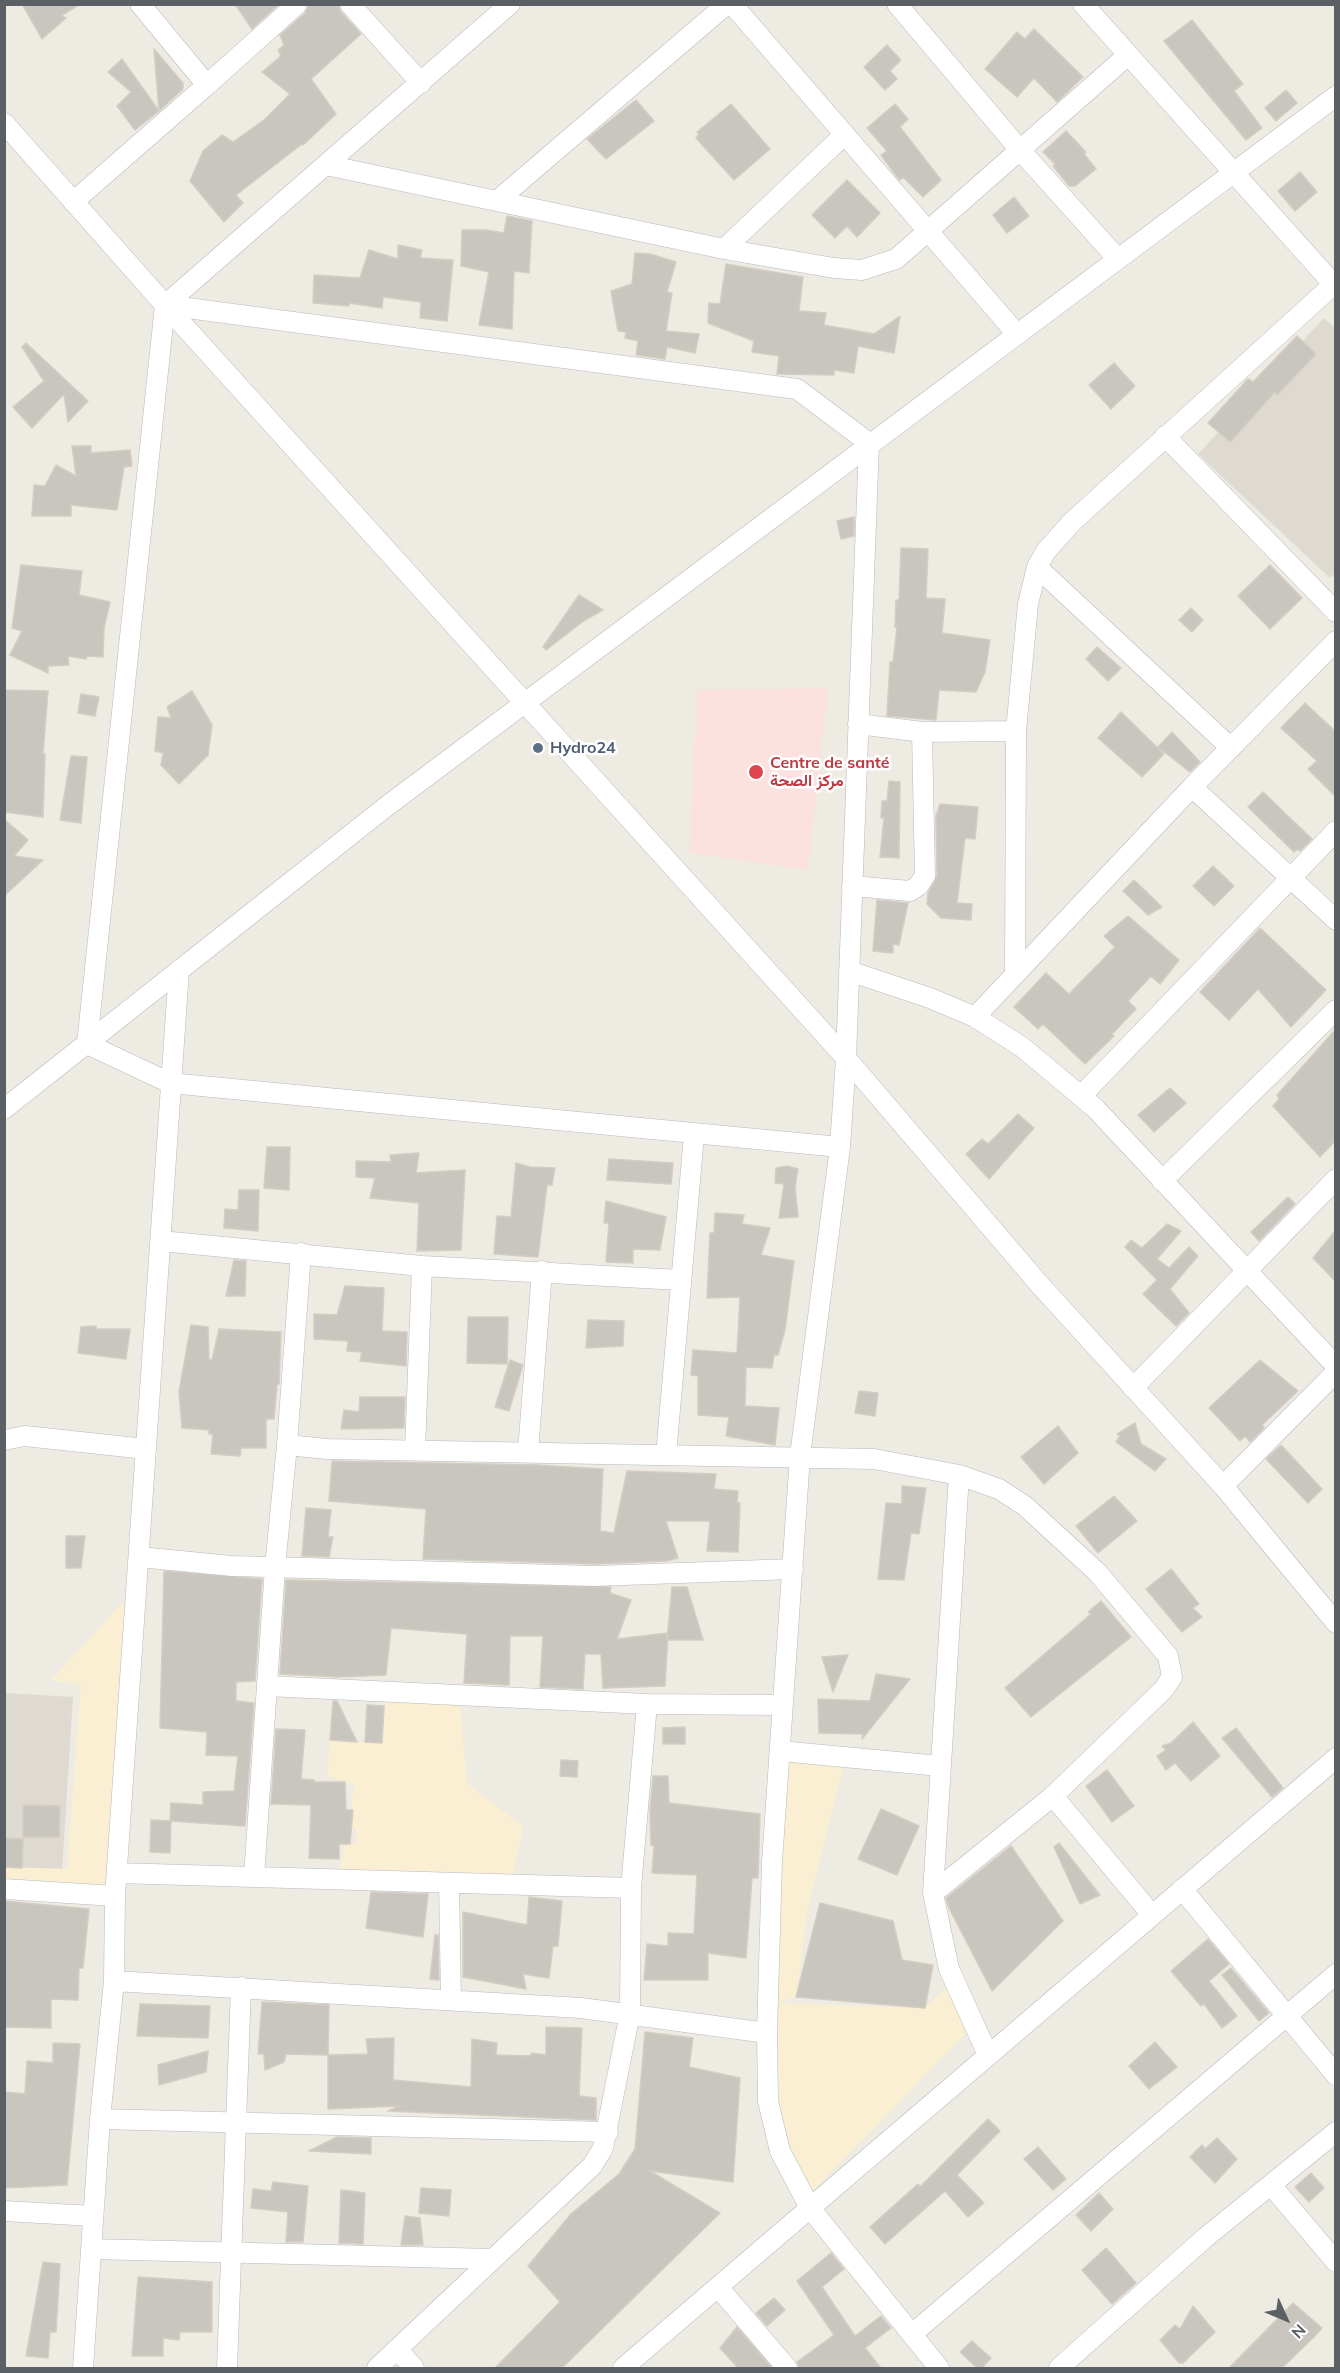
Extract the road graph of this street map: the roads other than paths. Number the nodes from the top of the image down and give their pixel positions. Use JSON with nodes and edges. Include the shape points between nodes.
{"nodes":[{"id":1,"x":140,"y":4,"type":"edge"},
{"id":2,"x":297,"y":4,"type":"edge"},
{"id":3,"x":350,"y":4,"type":"edge"},
{"id":4,"x":510,"y":4,"type":"edge"},
{"id":5,"x":727,"y":4,"type":"edge"},
{"id":6,"x":732,"y":4,"type":"edge"},
{"id":7,"x":897,"y":4,"type":"edge"},
{"id":8,"x":1083,"y":4,"type":"edge"},
{"id":9,"x":1128,"y":55,"type":"junction"},
{"id":10,"x":421,"y":83,"type":"junction"},
{"id":11,"x":207,"y":85,"type":"junction"},
{"id":12,"x":1335,"y":96,"type":"edge"},
{"id":13,"x":5,"y":124,"type":"edge"},
{"id":14,"x":844,"y":135,"type":"junction"},
{"id":15,"x":1020,"y":150,"type":"junction"},
{"id":16,"x":326,"y":165,"type":"junction"},
{"id":17,"x":1234,"y":171,"type":"junction"},
{"id":18,"x":498,"y":200,"type":"junction"},
{"id":19,"x":73,"y":202,"type":"junction"},
{"id":20,"x":927,"y":231,"type":"junction"},
{"id":21,"x":724,"y":249,"type":"junction"},
{"id":22,"x":1117,"y":258,"type":"junction"},
{"id":23,"x":1334,"y":286,"type":"edge"},
{"id":24,"x":165,"y":305,"type":"junction"},
{"id":25,"x":1016,"y":333,"type":"junction"},
{"id":26,"x":1165,"y":436,"type":"junction"},
{"id":27,"x":869,"y":443,"type":"junction"},
{"id":28,"x":1037,"y":567,"type":"junction"},
{"id":29,"x":1335,"y":612,"type":"edge"},
{"id":30,"x":1335,"y":641,"type":"edge"},
{"id":31,"x":524,"y":702,"type":"junction"},
{"id":32,"x":858,"y":724,"type":"junction"},
{"id":33,"x":1016,"y":731,"type":"junction"},
{"id":34,"x":922,"y":732,"type":"junction"},
{"id":35,"x":1231,"y":748,"type":"junction"},
{"id":36,"x":1192,"y":787,"type":"junction"},
{"id":37,"x":1335,"y":831,"type":"edge"},
{"id":38,"x":1289,"y":878,"type":"junction"},
{"id":39,"x":852,"y":886,"type":"junction"},
{"id":40,"x":1335,"y":920,"type":"edge"},
{"id":41,"x":179,"y":970,"type":"junction"},
{"id":42,"x":849,"y":971,"type":"junction"},
{"id":43,"x":1015,"y":974,"type":"junction"},
{"id":44,"x":1335,"y":1010,"type":"edge"},
{"id":45,"x":975,"y":1017,"type":"junction"},
{"id":46,"x":87,"y":1044,"type":"junction"},
{"id":47,"x":846,"y":1058,"type":"junction"},
{"id":48,"x":170,"y":1083,"type":"junction"},
{"id":49,"x":1081,"y":1096,"type":"junction"},
{"id":50,"x":4,"y":1109,"type":"edge"},
{"id":51,"x":694,"y":1135,"type":"junction"},
{"id":52,"x":840,"y":1147,"type":"junction"},
{"id":53,"x":1335,"y":1179,"type":"edge"},
{"id":54,"x":1162,"y":1181,"type":"junction"},
{"id":55,"x":160,"y":1241,"type":"junction"},
{"id":56,"x":302,"y":1253,"type":"junction"},
{"id":57,"x":422,"y":1266,"type":"junction"},
{"id":58,"x":542,"y":1271,"type":"junction"},
{"id":59,"x":1246,"y":1271,"type":"junction"},
{"id":60,"x":680,"y":1280,"type":"junction"},
{"id":61,"x":1335,"y":1366,"type":"edge"},
{"id":62,"x":1335,"y":1372,"type":"edge"},
{"id":63,"x":1133,"y":1388,"type":"junction"},
{"id":64,"x":4,"y":1440,"type":"edge"},
{"id":65,"x":287,"y":1445,"type":"junction"},
{"id":66,"x":146,"y":1449,"type":"junction"},
{"id":67,"x":415,"y":1450,"type":"junction"},
{"id":68,"x":528,"y":1452,"type":"junction"},
{"id":69,"x":666,"y":1455,"type":"junction"},
{"id":70,"x":801,"y":1456,"type":"junction"},
{"id":71,"x":959,"y":1475,"type":"junction"},
{"id":72,"x":1223,"y":1486,"type":"junction"},
{"id":73,"x":139,"y":1557,"type":"junction"},
{"id":74,"x":275,"y":1567,"type":"junction"},
{"id":75,"x":793,"y":1569,"type":"junction"},
{"id":76,"x":1335,"y":1623,"type":"edge"},
{"id":77,"x":267,"y":1686,"type":"junction"},
{"id":78,"x":647,"y":1704,"type":"junction"},
{"id":79,"x":783,"y":1705,"type":"junction"},
{"id":80,"x":780,"y":1751,"type":"junction"},
{"id":81,"x":1335,"y":1758,"type":"edge"},
{"id":82,"x":940,"y":1766,"type":"junction"},
{"id":83,"x":1053,"y":1797,"type":"junction"},
{"id":84,"x":117,"y":1873,"type":"junction"},
{"id":85,"x":254,"y":1877,"type":"junction"},
{"id":86,"x":449,"y":1883,"type":"junction"},
{"id":87,"x":631,"y":1888,"type":"junction"},
{"id":88,"x":4,"y":1889,"type":"edge"},
{"id":89,"x":1182,"y":1889,"type":"junction"},
{"id":90,"x":933,"y":1893,"type":"junction"},
{"id":91,"x":115,"y":1896,"type":"junction"},
{"id":92,"x":1152,"y":1915,"type":"junction"},
{"id":93,"x":1335,"y":1974,"type":"edge"},
{"id":94,"x":114,"y":1981,"type":"junction"},
{"id":95,"x":241,"y":1987,"type":"junction"},
{"id":96,"x":452,"y":2000,"type":"junction"},
{"id":97,"x":630,"y":2013,"type":"junction"},
{"id":98,"x":1287,"y":2015,"type":"junction"},
{"id":99,"x":767,"y":2033,"type":"junction"},
{"id":100,"x":988,"y":2055,"type":"junction"},
{"id":101,"x":1335,"y":2075,"type":"edge"},
{"id":102,"x":100,"y":2119,"type":"junction"},
{"id":103,"x":236,"y":2122,"type":"junction"},
{"id":104,"x":608,"y":2132,"type":"junction"},
{"id":105,"x":1335,"y":2132,"type":"edge"},
{"id":106,"x":1271,"y":2185,"type":"junction"},
{"id":107,"x":810,"y":2208,"type":"junction"},
{"id":108,"x":4,"y":2211,"type":"edge"},
{"id":109,"x":93,"y":2216,"type":"junction"},
{"id":110,"x":91,"y":2249,"type":"junction"},
{"id":111,"x":231,"y":2252,"type":"junction"},
{"id":112,"x":493,"y":2259,"type":"junction"},
{"id":113,"x":1335,"y":2262,"type":"edge"},
{"id":114,"x":718,"y":2287,"type":"junction"},
{"id":115,"x":912,"y":2334,"type":"junction"},
{"id":116,"x":397,"y":2349,"type":"junction"},
{"id":117,"x":82,"y":2368,"type":"edge"},
{"id":118,"x":227,"y":2368,"type":"edge"},
{"id":119,"x":377,"y":2368,"type":"edge"},
{"id":120,"x":414,"y":2368,"type":"edge"},
{"id":121,"x":623,"y":2368,"type":"edge"},
{"id":122,"x":787,"y":2368,"type":"edge"},
{"id":123,"x":939,"y":2368,"type":"edge"},
{"id":124,"x":1059,"y":2368,"type":"edge"}],
"edges":[{"from":1,"to":11,"type":"street"},
{"from":2,"to":11,"type":"street"},
{"from":3,"to":10,"type":"street"},
{"from":4,"to":10,"type":"street"},
{"from":5,"to":18,"type":"street"},
{"from":6,"to":14,"type":"street"},
{"from":7,"to":15,"type":"street"},
{"from":8,"to":9,"type":"street"},
{"from":9,"to":15,"type":"street"},
{"from":9,"to":17,"type":"street"},
{"from":10,"to":16,"type":"street"},
{"from":11,"to":19,"type":"street"},
{"from":12,"to":17,"type":"street"},
{"from":13,"to":19,"type":"street"},
{"from":14,"to":20,"type":"street"},
{"from":14,"to":21,"type":"street"},
{"from":15,"to":20,"type":"street"},
{"from":15,"to":22,"type":"street"},
{"from":16,"to":18,"type":"street"},
{"from":16,"to":24,"type":"street"},
{"from":17,"to":22,"type":"street"},
{"from":17,"to":23,"type":"street"},
{"from":18,"to":21,"type":"street"},
{"from":19,"to":24,"type":"street"},
{"from":20,"to":21,"type":"street","via":[[896,259],[862,270]]},
{"from":20,"to":25,"type":"street"},
{"from":22,"to":25,"type":"street"},
{"from":23,"to":26,"type":"street"},
{"from":24,"to":27,"type":"street","via":[[797,389]]},
{"from":24,"to":31,"type":"street"},
{"from":24,"to":46,"type":"street"},
{"from":25,"to":27,"type":"street"},
{"from":26,"to":28,"type":"street","via":[[1072,522]]},
{"from":26,"to":29,"type":"street"},
{"from":27,"to":31,"type":"street"},
{"from":27,"to":32,"type":"street"},
{"from":28,"to":33,"type":"street","via":[[1028,604]]},
{"from":28,"to":35,"type":"street"},
{"from":30,"to":35,"type":"street"},
{"from":31,"to":41,"type":"street"},
{"from":31,"to":47,"type":"street"},
{"from":32,"to":34,"type":"street"},
{"from":32,"to":39,"type":"street"},
{"from":33,"to":34,"type":"street"},
{"from":33,"to":43,"type":"street"},
{"from":34,"to":39,"type":"street","via":[[925,876],[910,891]]},
{"from":35,"to":36,"type":"street"},
{"from":36,"to":38,"type":"street"},
{"from":36,"to":43,"type":"street"},
{"from":37,"to":38,"type":"street"},
{"from":38,"to":40,"type":"street"},
{"from":38,"to":49,"type":"street"},
{"from":39,"to":42,"type":"street"},
{"from":41,"to":46,"type":"street"},
{"from":41,"to":48,"type":"street"},
{"from":42,"to":45,"type":"street"},
{"from":42,"to":47,"type":"street"},
{"from":43,"to":45,"type":"street"},
{"from":44,"to":54,"type":"street"},
{"from":45,"to":49,"type":"street","via":[[1023,1047]]},
{"from":46,"to":48,"type":"street"},
{"from":46,"to":50,"type":"street"},
{"from":47,"to":52,"type":"street"},
{"from":47,"to":63,"type":"street"},
{"from":48,"to":51,"type":"street"},
{"from":48,"to":55,"type":"street"},
{"from":49,"to":54,"type":"street"},
{"from":51,"to":52,"type":"street"},
{"from":51,"to":60,"type":"street"},
{"from":52,"to":70,"type":"street"},
{"from":53,"to":59,"type":"street"},
{"from":54,"to":59,"type":"street"},
{"from":55,"to":56,"type":"street"},
{"from":55,"to":66,"type":"street"},
{"from":56,"to":57,"type":"street"},
{"from":56,"to":65,"type":"street"},
{"from":57,"to":58,"type":"street"},
{"from":57,"to":67,"type":"street"},
{"from":58,"to":60,"type":"street"},
{"from":58,"to":68,"type":"street"},
{"from":59,"to":61,"type":"street"},
{"from":59,"to":63,"type":"street"},
{"from":60,"to":69,"type":"street"},
{"from":62,"to":72,"type":"street"},
{"from":63,"to":72,"type":"street"},
{"from":64,"to":66,"type":"street","via":[[25,1437]]},
{"from":65,"to":67,"type":"street"},
{"from":65,"to":74,"type":"street"},
{"from":66,"to":73,"type":"street"},
{"from":67,"to":68,"type":"street"},
{"from":68,"to":69,"type":"street"},
{"from":69,"to":70,"type":"street"},
{"from":70,"to":71,"type":"street","via":[[874,1459]]},
{"from":70,"to":75,"type":"street"},
{"from":71,"to":82,"type":"street"},
{"from":71,"to":83,"type":"street","via":[[999,1489],[1025,1506],[1097,1572],[1168,1656],[1172,1668],[1172,1677],[1163,1690]]},
{"from":72,"to":76,"type":"street"},
{"from":73,"to":74,"type":"street"},
{"from":73,"to":84,"type":"street"},
{"from":74,"to":75,"type":"street","via":[[595,1576]]},
{"from":74,"to":77,"type":"street"},
{"from":75,"to":79,"type":"street"},
{"from":77,"to":78,"type":"street"},
{"from":77,"to":85,"type":"street"},
{"from":78,"to":79,"type":"street"},
{"from":78,"to":87,"type":"street"},
{"from":79,"to":80,"type":"street"},
{"from":80,"to":82,"type":"street"},
{"from":80,"to":99,"type":"street"},
{"from":81,"to":89,"type":"street"},
{"from":82,"to":90,"type":"street"},
{"from":83,"to":90,"type":"street"},
{"from":83,"to":92,"type":"street"},
{"from":84,"to":85,"type":"street"},
{"from":84,"to":91,"type":"street"},
{"from":85,"to":86,"type":"street"},
{"from":86,"to":87,"type":"street"},
{"from":86,"to":96,"type":"street"},
{"from":87,"to":97,"type":"street"},
{"from":88,"to":91,"type":"street"},
{"from":89,"to":92,"type":"street"},
{"from":89,"to":98,"type":"street"},
{"from":90,"to":100,"type":"street","via":[[949,1969]]},
{"from":91,"to":94,"type":"street"},
{"from":92,"to":100,"type":"street"},
{"from":93,"to":98,"type":"street"},
{"from":94,"to":95,"type":"street"},
{"from":94,"to":102,"type":"street"},
{"from":95,"to":96,"type":"street"},
{"from":95,"to":103,"type":"street"},
{"from":96,"to":97,"type":"street"},
{"from":97,"to":99,"type":"street"},
{"from":97,"to":104,"type":"street"},
{"from":98,"to":101,"type":"street"},
{"from":98,"to":115,"type":"street"},
{"from":99,"to":107,"type":"street","via":[[768,2101],[780,2151]]},
{"from":100,"to":107,"type":"street"},
{"from":102,"to":103,"type":"street"},
{"from":102,"to":109,"type":"street"},
{"from":103,"to":104,"type":"street"},
{"from":103,"to":111,"type":"street"},
{"from":104,"to":112,"type":"street","via":[[592,2166]]},
{"from":105,"to":106,"type":"street"},
{"from":106,"to":113,"type":"street"},
{"from":106,"to":124,"type":"street"},
{"from":107,"to":114,"type":"street"},
{"from":107,"to":115,"type":"street"},
{"from":108,"to":109,"type":"street"},
{"from":109,"to":110,"type":"street"},
{"from":110,"to":111,"type":"street"},
{"from":110,"to":117,"type":"street"},
{"from":111,"to":112,"type":"street"},
{"from":111,"to":118,"type":"street"},
{"from":112,"to":116,"type":"street"},
{"from":114,"to":121,"type":"street"},
{"from":114,"to":122,"type":"street"},
{"from":115,"to":123,"type":"street"},
{"from":116,"to":119,"type":"street"},
{"from":116,"to":120,"type":"street"}]}
